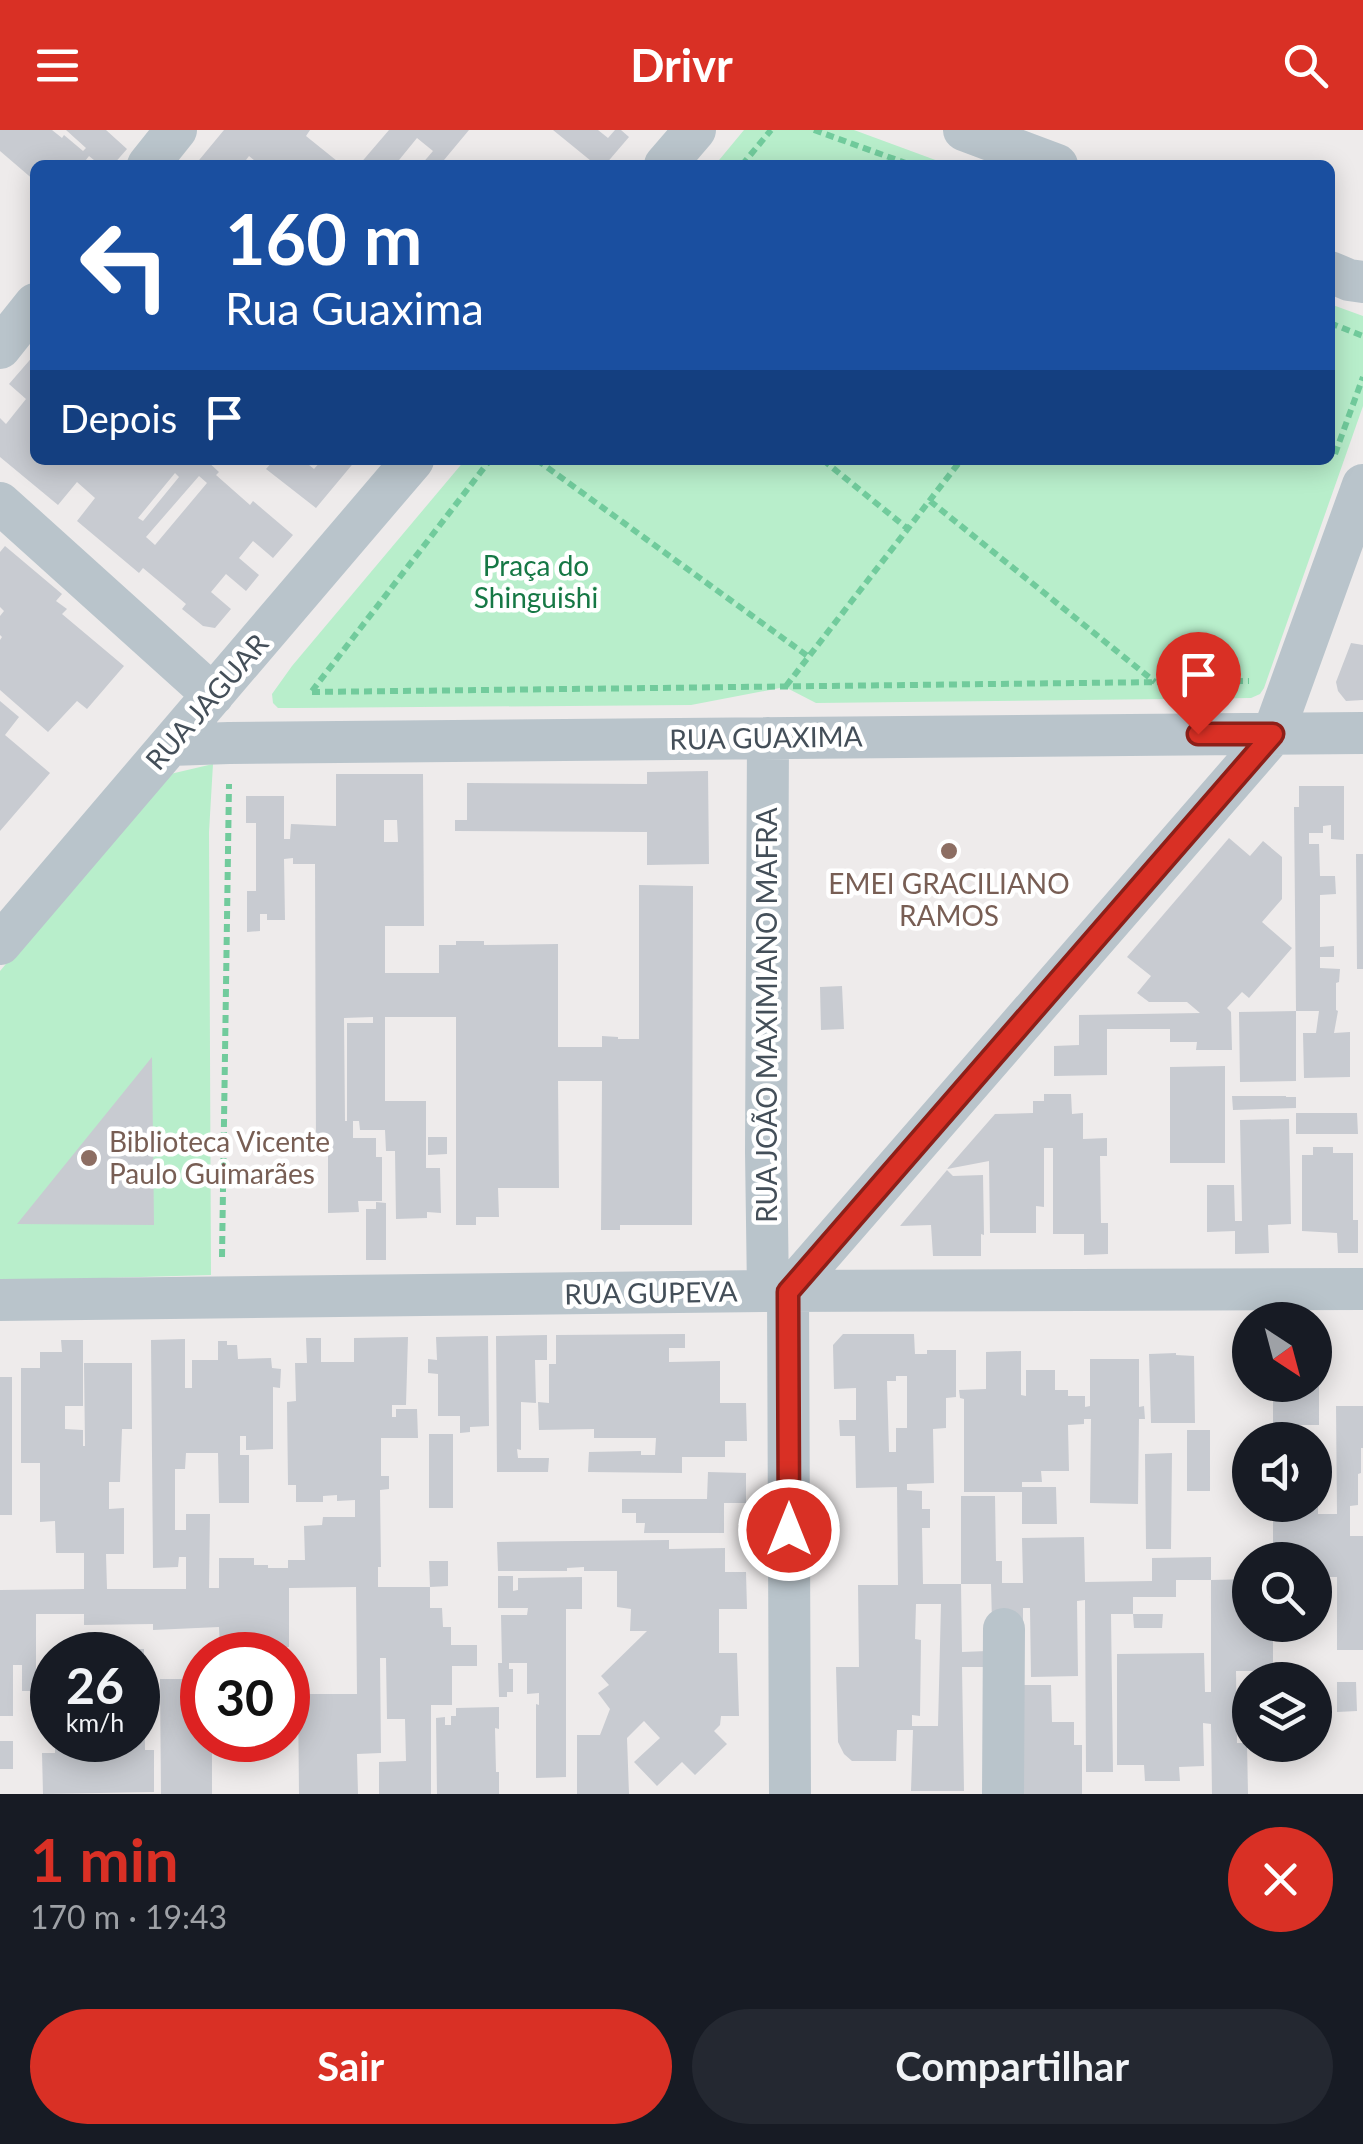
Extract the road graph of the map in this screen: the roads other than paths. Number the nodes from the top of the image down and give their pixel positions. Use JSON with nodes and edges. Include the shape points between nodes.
{"nodes":[{"id":1,"x":176,"y":130,"type":"edge"},
{"id":2,"x":695,"y":130,"type":"edge"},
{"id":3,"x":964,"y":130,"type":"edge"},
{"id":4,"x":152,"y":160,"type":"edge"},
{"id":5,"x":669,"y":160,"type":"edge"},
{"id":6,"x":1044,"y":160,"type":"edge"},
{"id":7,"x":30,"y":310,"type":"edge"},
{"id":8,"x":0,"y":348,"type":"edge"},
{"id":9,"x":409,"y":465,"type":"edge"},
{"id":10,"x":1363,"y":485,"type":"edge"},
{"id":11,"x":0,"y":503,"type":"edge"},
{"id":12,"x":213,"y":695,"type":"junction"},
{"id":13,"x":1363,"y":733,"type":"edge"},
{"id":14,"x":1273,"y":734,"type":"junction"},
{"id":15,"x":768,"y":738,"type":"junction"},
{"id":16,"x":170,"y":746,"type":"junction"},
{"id":17,"x":0,"y":944,"type":"edge"},
{"id":18,"x":1363,"y":1289,"type":"edge"},
{"id":19,"x":778,"y":1292,"type":"junction"},
{"id":20,"x":0,"y":1300,"type":"edge"},
{"id":21,"x":1004,"y":1629,"type":"dead end"},
{"id":22,"x":790,"y":1794,"type":"edge"},
{"id":23,"x":1003,"y":1794,"type":"edge"}],
"edges":[{"from":1,"to":4,"type":"street"},
{"from":2,"to":5,"type":"street"},
{"from":3,"to":6,"type":"street"},
{"from":7,"to":8,"type":"street"},
{"from":9,"to":12,"type":"street","name":"RUA JAGUAR"},
{"from":10,"to":14,"type":"street"},
{"from":11,"to":12,"type":"street"},
{"from":12,"to":16,"type":"street","name":"RUA JAGUAR"},
{"from":13,"to":14,"type":"street","name":"RUA GUAXIMA"},
{"from":14,"to":15,"type":"street","name":"RUA GUAXIMA"},
{"from":14,"to":19,"type":"street"},
{"from":15,"to":16,"type":"street","name":"RUA GUAXIMA"},
{"from":15,"to":19,"type":"street","name":"RUA JOÃO MAXIMIANO MAFRA","via":[[766,1152]]},
{"from":16,"to":17,"type":"street","name":"RUA JAGUAR"},
{"from":18,"to":19,"type":"street","name":"RUA GUPEVA"},
{"from":19,"to":20,"type":"street","name":"RUA GUPEVA"},
{"from":19,"to":22,"type":"street","name":"RUA JOÃO MAXIMIANO MAFRA"},
{"from":21,"to":23,"type":"street"}]}
